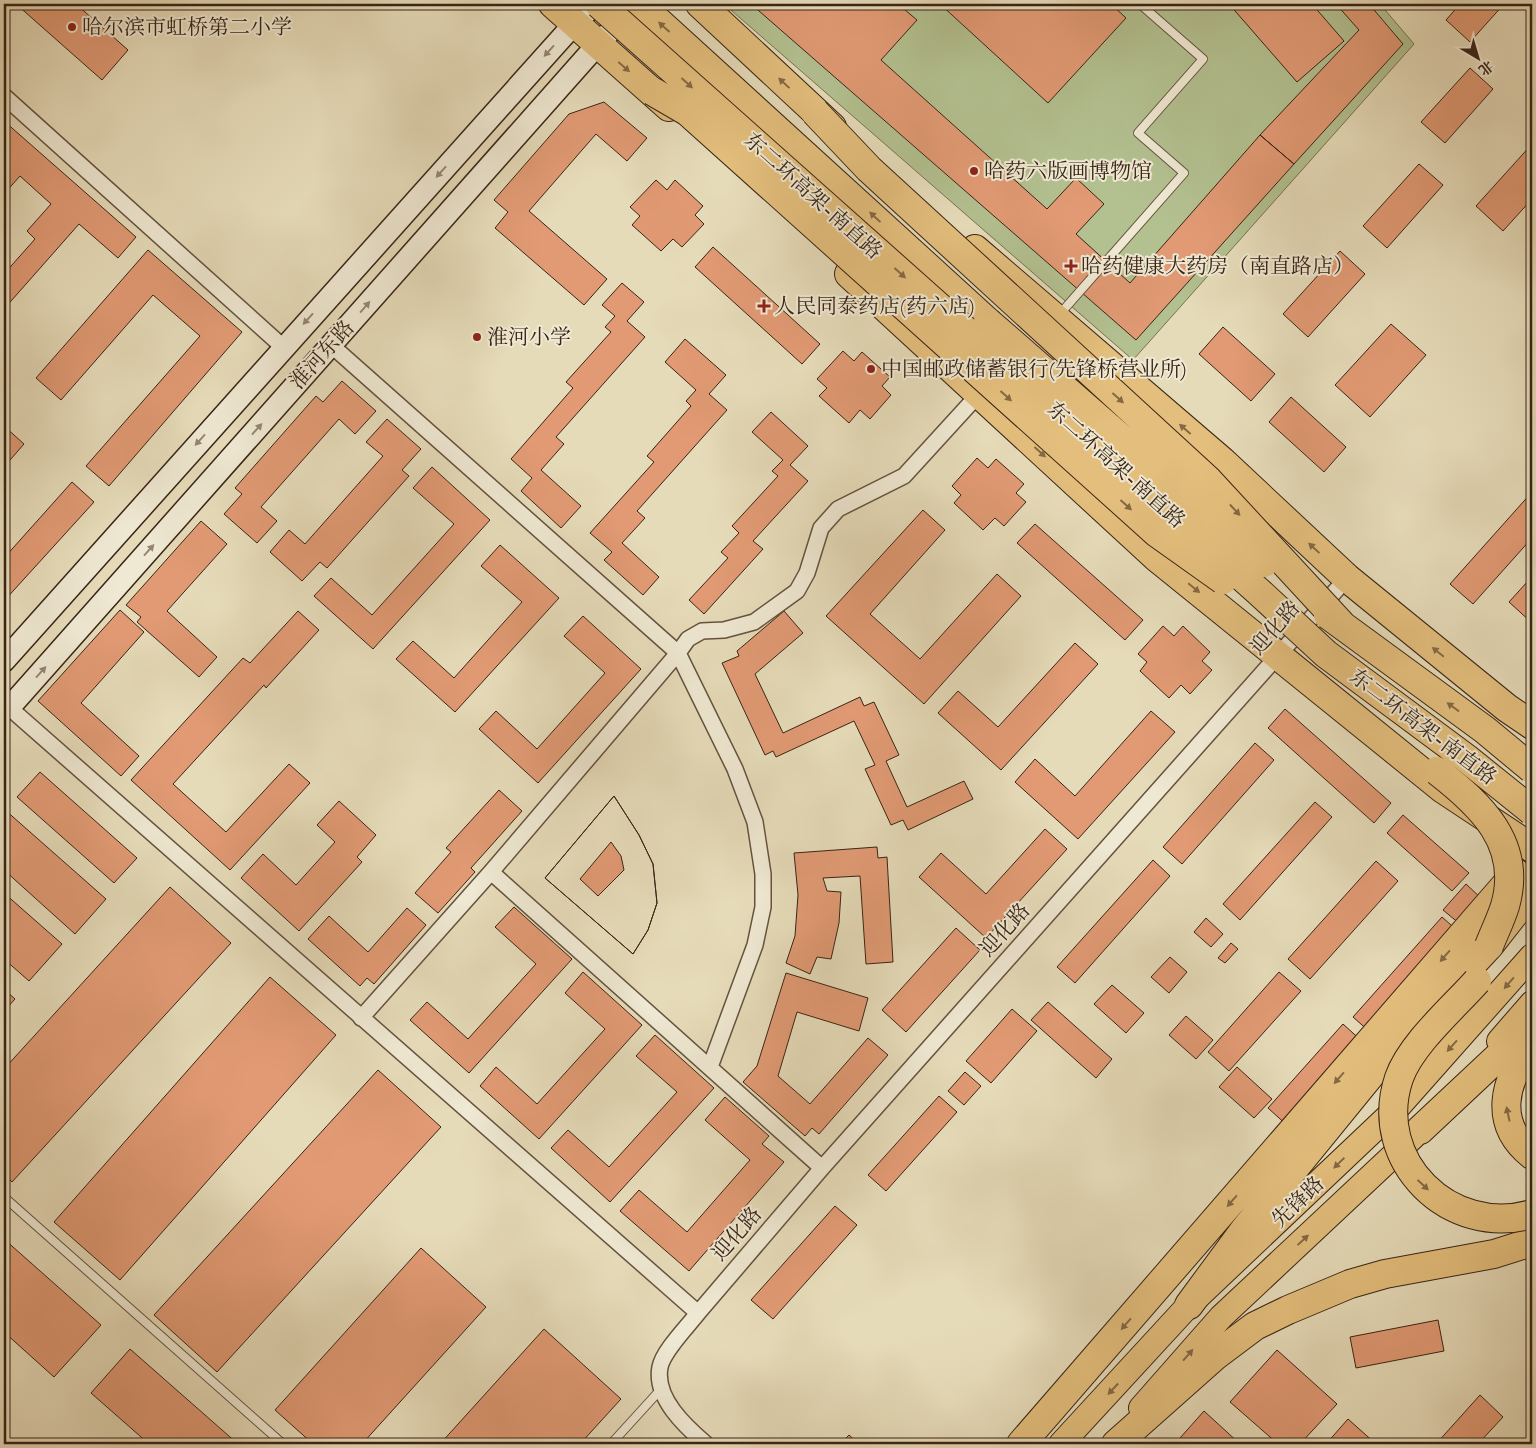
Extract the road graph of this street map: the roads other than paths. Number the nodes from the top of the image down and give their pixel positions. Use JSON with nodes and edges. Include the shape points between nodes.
{"nodes":[{"id":1,"x":553,"y":4,"type":"edge"},
{"id":2,"x":595,"y":4,"type":"edge"},
{"id":3,"x":599,"y":4,"type":"edge"},
{"id":4,"x":638,"y":4,"type":"edge"},
{"id":5,"x":700,"y":4,"type":"edge"},
{"id":6,"x":1140,"y":4,"type":"edge"},
{"id":7,"x":575,"y":23,"type":"junction"},
{"id":8,"x":598,"y":44,"type":"junction"},
{"id":9,"x":652,"y":91,"type":"junction"},
{"id":10,"x":4,"y":96,"type":"edge"},
{"id":11,"x":815,"y":112,"type":"junction"},
{"id":12,"x":1056,"y":319,"type":"junction"},
{"id":13,"x":331,"y":345,"type":"junction"},
{"id":14,"x":283,"y":347,"type":"junction"},
{"id":15,"x":978,"y":395,"type":"junction"},
{"id":16,"x":1347,"y":578,"type":"junction"},
{"id":17,"x":1342,"y":626,"type":"junction"},
{"id":18,"x":678,"y":653,"type":"junction"},
{"id":19,"x":1326,"y":654,"type":"junction"},
{"id":20,"x":4,"y":661,"type":"edge"},
{"id":21,"x":1288,"y":662,"type":"junction"},
{"id":22,"x":6,"y":706,"type":"edge"},
{"id":23,"x":1532,"y":725,"type":"edge"},
{"id":24,"x":1485,"y":730,"type":"junction"},
{"id":25,"x":1532,"y":754,"type":"edge"},
{"id":26,"x":1532,"y":770,"type":"edge"},
{"id":27,"x":1440,"y":780,"type":"junction"},
{"id":28,"x":1532,"y":811,"type":"edge"},
{"id":29,"x":1532,"y":848,"type":"edge"},
{"id":30,"x":1532,"y":854,"type":"edge"},
{"id":31,"x":491,"y":872,"type":"junction"},
{"id":32,"x":1532,"y":891,"type":"edge"},
{"id":33,"x":1477,"y":919,"type":"junction"},
{"id":34,"x":1532,"y":921,"type":"edge"},
{"id":35,"x":1489,"y":946,"type":"junction"},
{"id":36,"x":1532,"y":956,"type":"edge"},
{"id":37,"x":1532,"y":1004,"type":"edge"},
{"id":38,"x":361,"y":1018,"type":"junction"},
{"id":39,"x":1525,"y":1032,"type":"edge"},
{"id":40,"x":710,"y":1067,"type":"junction"},
{"id":41,"x":1420,"y":1130,"type":"joint"},
{"id":42,"x":1532,"y":1155,"type":"edge"},
{"id":43,"x":822,"y":1168,"type":"junction"},
{"id":44,"x":4,"y":1197,"type":"edge"},
{"id":45,"x":1532,"y":1214,"type":"edge"},
{"id":46,"x":1532,"y":1242,"type":"edge"},
{"id":47,"x":1532,"y":1263,"type":"edge"},
{"id":48,"x":1189,"y":1305,"type":"junction"},
{"id":49,"x":1288,"y":1310,"type":"junction"},
{"id":50,"x":698,"y":1313,"type":"junction"},
{"id":51,"x":1245,"y":1333,"type":"junction"},
{"id":52,"x":662,"y":1388,"type":"junction"},
{"id":53,"x":284,"y":1444,"type":"edge"},
{"id":54,"x":611,"y":1444,"type":"edge"},
{"id":55,"x":706,"y":1444,"type":"edge"},
{"id":56,"x":1021,"y":1444,"type":"edge"},
{"id":57,"x":1061,"y":1444,"type":"edge"},
{"id":58,"x":1110,"y":1444,"type":"edge"},
{"id":59,"x":1116,"y":1444,"type":"edge"},
{"id":60,"x":1144,"y":1444,"type":"edge"}],
"edges":[{"from":1,"to":7,"type":"highway"},
{"from":2,"to":7,"type":"main road","name":"淮河东路"},
{"from":3,"to":19,"type":"highway","name":"东二环高架-南直路","one_way":true,"bridge":true},
{"from":4,"to":8,"type":"main road","name":"淮河东路"},
{"from":17,"to":4,"type":"highway","name":"东二环高架-南直路","one_way":true,"bridge":true,"via":[[1268,567],[988,322]]},
{"from":11,"to":5,"type":"highway","one_way":true},
{"from":6,"to":12,"type":"lane","via":[[1203,59],[1138,132],[1184,173]]},
{"from":7,"to":8,"type":"highway"},
{"from":7,"to":14,"type":"main road","name":"淮河东路","one_way":true},
{"from":8,"to":9,"type":"highway","one_way":true},
{"from":13,"to":8,"type":"main road","name":"淮河东路","one_way":true},
{"from":9,"to":15,"type":"highway"},
{"from":9,"to":19,"type":"highway","one_way":true,"bridge":true,"via":[[695,118],[1156,533]]},
{"from":10,"to":14,"type":"street"},
{"from":11,"to":12,"type":"highway"},
{"from":11,"to":17,"type":"highway","one_way":true,"bridge":true,"via":[[869,169],[1207,479]]},
{"from":16,"to":12,"type":"highway","one_way":true,"via":[[1222,461]]},
{"from":13,"to":18,"type":"street"},
{"from":22,"to":13,"type":"main road","name":"淮河东路","one_way":true},
{"from":14,"to":20,"type":"main road","name":"淮河东路","one_way":true},
{"from":15,"to":18,"type":"street","via":[[904,476],[838,509],[821,528],[807,573],[797,592],[754,622],[724,630],[702,631],[688,639]]},
{"from":15,"to":21,"type":"highway","one_way":true,"via":[[1156,557]]},
{"from":16,"to":21,"type":"street","name":"迎化路"},
{"from":23,"to":16,"type":"highway","one_way":true},
{"from":24,"to":17,"type":"highway","name":"东二环高架-南直路","one_way":true,"bridge":true},
{"from":18,"to":31,"type":"street"},
{"from":18,"to":40,"type":"street","via":[[735,769],[755,822],[764,874],[763,907],[755,945]]},
{"from":19,"to":28,"type":"highway","name":"东二环高架-南直路","bridge":true},
{"from":21,"to":27,"type":"highway","via":[[1358,709]]},
{"from":21,"to":43,"type":"street","name":"迎化路"},
{"from":22,"to":38,"type":"street"},
{"from":24,"to":25,"type":"highway","bridge":true},
{"from":24,"to":26,"type":"highway","name":"东二环高架-南直路","bridge":true},
{"from":27,"to":29,"type":"highway"},
{"from":27,"to":33,"type":"highway","via":[[1480,827],[1496,863],[1496,883]]},
{"from":27,"to":35,"type":"highway","bridge":true,"via":[[1468,795],[1484,813],[1501,840],[1508,861],[1505,906]]},
{"from":30,"to":33,"type":"highway"},
{"from":31,"to":38,"type":"street"},
{"from":31,"to":40,"type":"street"},
{"from":32,"to":35,"type":"highway","bridge":true},
{"from":33,"to":56,"type":"highway","one_way":true},
{"from":34,"to":45,"type":"highway","one_way":true,"bridge":true,"via":[[1417,1048],[1399,1077],[1393,1109],[1395,1132],[1406,1164],[1417,1180],[1434,1195],[1450,1207],[1477,1218],[1521,1218]]},
{"from":35,"to":48,"type":"highway","via":[[1386,1056],[1245,1230]]},
{"from":36,"to":48,"type":"main road","name":"先锋路","one_way":true,"via":[[1398,1107]]},
{"from":37,"to":39,"type":"main road"},
{"from":38,"to":50,"type":"street"},
{"from":39,"to":41,"type":"highway"},
{"from":42,"to":39,"type":"highway","one_way":true,"via":[[1516,1137],[1506,1109],[1506,1094]]},
{"from":40,"to":43,"type":"street"},
{"from":58,"to":41,"type":"main road","name":"先锋路","one_way":true,"via":[[1221,1317]]},
{"from":43,"to":50,"type":"street","name":"迎化路"},
{"from":44,"to":53,"type":"lane"},
{"from":46,"to":49,"type":"highway","via":[[1494,1254],[1385,1274],[1350,1284]]},
{"from":47,"to":49,"type":"highway"},
{"from":48,"to":57,"type":"main road","name":"先锋路","one_way":true},
{"from":49,"to":51,"type":"highway"},
{"from":50,"to":52,"type":"street","name":"迎化路","via":[[660,1367]]},
{"from":51,"to":59,"type":"highway","via":[[1214,1356]]},
{"from":51,"to":60,"type":"highway"},
{"from":52,"to":54,"type":"lane"},
{"from":52,"to":55,"type":"street","via":[[667,1401],[689,1430]]}]}
